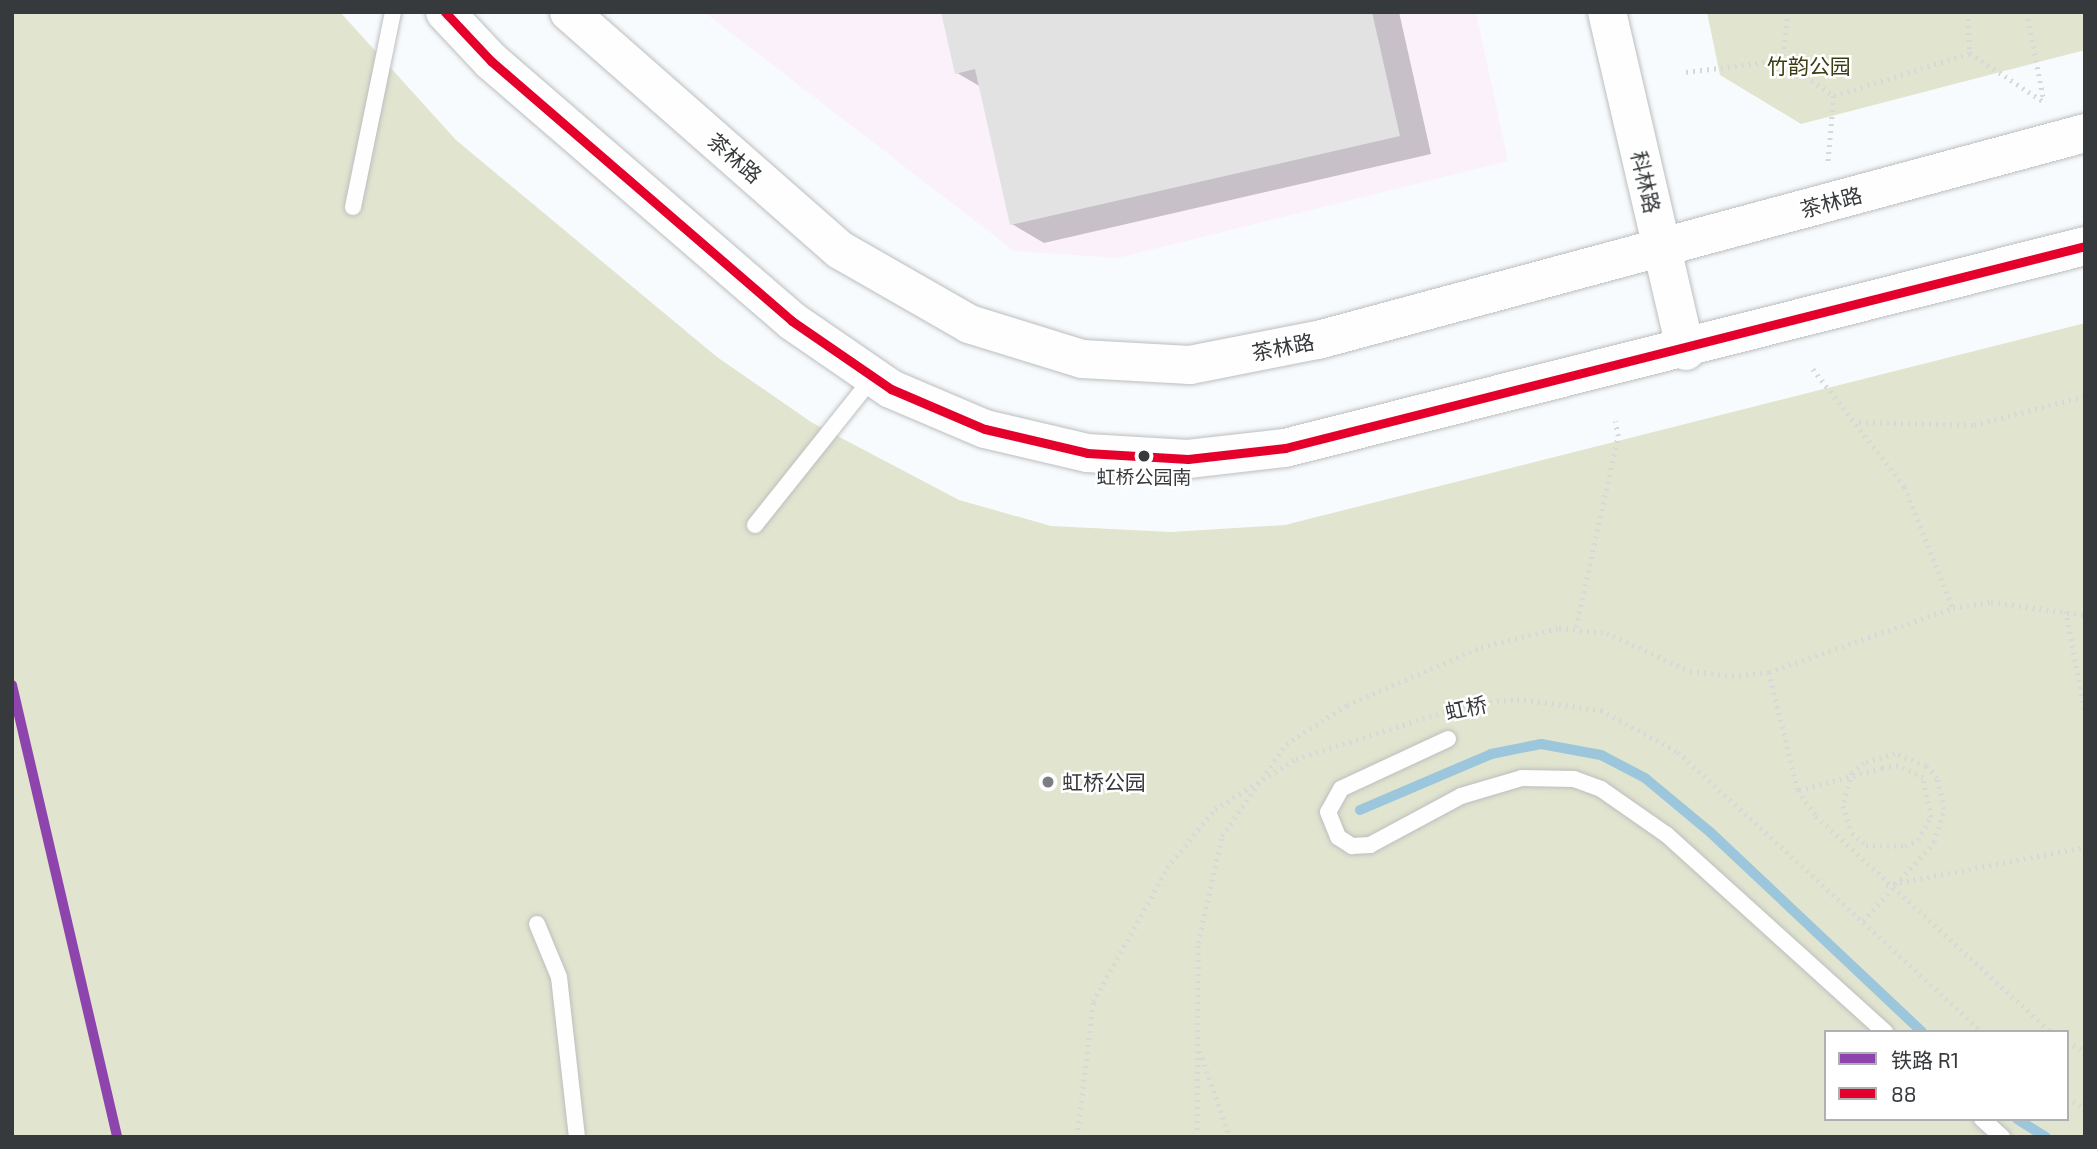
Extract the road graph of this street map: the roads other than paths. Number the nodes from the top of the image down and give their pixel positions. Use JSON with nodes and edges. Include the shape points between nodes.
{"nodes":[{"id":1,"x":393,"y":12,"type":"edge"},
{"id":2,"x":445,"y":12,"type":"edge"},
{"id":3,"x":569,"y":12,"type":"edge"},
{"id":4,"x":1607,"y":12,"type":"edge"},
{"id":5,"x":2085,"y":134,"type":"edge"},
{"id":6,"x":353,"y":207,"type":"dead end"},
{"id":7,"x":2085,"y":246,"type":"edge"},
{"id":8,"x":1662,"y":249,"type":"junction"},
{"id":9,"x":1686,"y":351,"type":"junction"},
{"id":10,"x":873,"y":377,"type":"junction"},
{"id":11,"x":755,"y":526,"type":"dead end"},
{"id":12,"x":1448,"y":739,"type":"dead end"},
{"id":13,"x":537,"y":924,"type":"dead end"},
{"id":14,"x":1883,"y":1030,"type":"edge"},
{"id":15,"x":1984,"y":1121,"type":"edge"},
{"id":16,"x":578,"y":1137,"type":"edge"},
{"id":17,"x":2002,"y":1137,"type":"edge"}],
"edges":[{"from":1,"to":6,"type":"lane"},
{"from":2,"to":10,"type":"street","via":[[491,61],[792,321]]},
{"from":3,"to":8,"type":"street","name":"茶林路","via":[[840,250],[969,324],[1082,359],[1190,365],[1318,340]]},
{"from":4,"to":8,"type":"street","name":"科林路"},
{"from":5,"to":8,"type":"street","name":"茶林路"},
{"from":7,"to":9,"type":"street"},
{"from":8,"to":9,"type":"street","name":"科林路"},
{"from":9,"to":10,"type":"street","via":[[1284,448],[1188,459],[1087,453],[985,429]]},
{"from":10,"to":11,"type":"lane"},
{"from":12,"to":14,"type":"lane","via":[[1341,789],[1328,812],[1338,836],[1352,846],[1370,845],[1461,796],[1511,780],[1550,777],[1601,789],[1667,835]]},
{"from":13,"to":16,"type":"lane","via":[[559,977]]},
{"from":15,"to":17,"type":"lane"}]}
